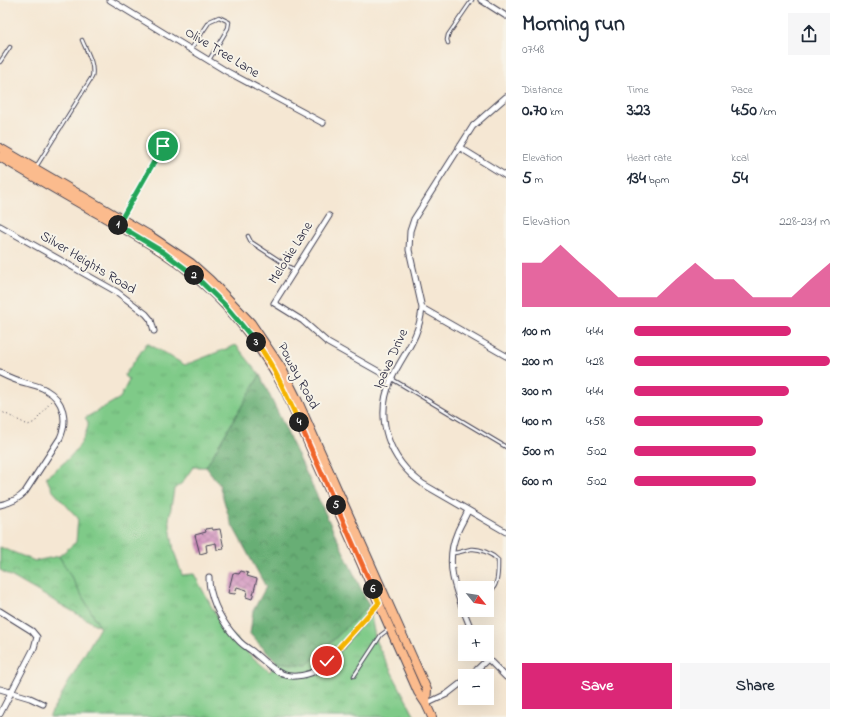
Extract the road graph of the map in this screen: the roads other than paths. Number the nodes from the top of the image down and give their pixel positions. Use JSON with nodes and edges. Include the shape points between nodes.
{"nodes":[{"id":1,"x":110,"y":0,"type":"edge"},
{"id":2,"x":472,"y":0,"type":"edge"},
{"id":3,"x":481,"y":0,"type":"edge"},
{"id":4,"x":118,"y":2,"type":"edge"},
{"id":5,"x":506,"y":16,"type":"edge"},
{"id":6,"x":82,"y":40,"type":"dead end"},
{"id":7,"x":448,"y":43,"type":"dead end"},
{"id":8,"x":10,"y":47,"type":"dead end"},
{"id":9,"x":191,"y":49,"type":"junction"},
{"id":10,"x":209,"y":60,"type":"junction"},
{"id":11,"x":0,"y":62,"type":"edge"},
{"id":12,"x":506,"y":98,"type":"edge"},
{"id":13,"x":323,"y":123,"type":"dead end"},
{"id":14,"x":163,"y":146,"type":"dead end"},
{"id":15,"x":459,"y":147,"type":"junction"},
{"id":16,"x":0,"y":148,"type":"edge"},
{"id":17,"x":0,"y":157,"type":"edge"},
{"id":18,"x":33,"y":172,"type":"junction"},
{"id":19,"x":506,"y":176,"type":"edge"},
{"id":20,"x":329,"y":216,"type":"dead end"},
{"id":21,"x":119,"y":222,"type":"junction"},
{"id":22,"x":0,"y":226,"type":"edge"},
{"id":23,"x":248,"y":236,"type":"dead end"},
{"id":24,"x":294,"y":270,"type":"junction"},
{"id":25,"x":422,"y":308,"type":"junction"},
{"id":26,"x":154,"y":330,"type":"dead end"},
{"id":27,"x":506,"y":356,"type":"edge"},
{"id":28,"x":0,"y":373,"type":"edge"},
{"id":29,"x":392,"y":379,"type":"junction"},
{"id":30,"x":506,"y":447,"type":"edge"},
{"id":31,"x":0,"y":505,"type":"edge"},
{"id":32,"x":468,"y":510,"type":"junction"},
{"id":33,"x":506,"y":532,"type":"edge"},
{"id":34,"x":451,"y":553,"type":"junction"},
{"id":35,"x":209,"y":577,"type":"dead end"},
{"id":36,"x":494,"y":587,"type":"edge"},
{"id":37,"x":456,"y":589,"type":"joint"},
{"id":38,"x":379,"y":603,"type":"junction"},
{"id":39,"x":0,"y":611,"type":"edge"},
{"id":40,"x":397,"y":623,"type":"junction"},
{"id":41,"x":469,"y":625,"type":"edge"},
{"id":42,"x":390,"y":628,"type":"junction"},
{"id":43,"x":486,"y":661,"type":"edge"},
{"id":44,"x":490,"y":661,"type":"edge"},
{"id":45,"x":477,"y":669,"type":"edge"},
{"id":46,"x":354,"y":676,"type":"dead end"},
{"id":47,"x":506,"y":677,"type":"edge"},
{"id":48,"x":458,"y":685,"type":"edge"},
{"id":49,"x":0,"y":689,"type":"edge"},
{"id":50,"x":12,"y":693,"type":"junction"},
{"id":51,"x":43,"y":704,"type":"dead end"},
{"id":52,"x":426,"y":704,"type":"junction"},
{"id":53,"x":0,"y":714,"type":"edge"},
{"id":54,"x":432,"y":717,"type":"edge"}],
"edges":[{"from":1,"to":4,"type":"street","name":"Olive Tree Lane"},
{"from":2,"to":7,"type":"lane","via":[[448,35]]},
{"from":3,"to":5,"type":"street"},
{"from":4,"to":9,"type":"street","name":"Olive Tree Lane"},
{"from":6,"to":18,"type":"lane","via":[[92,62],[92,77]]},
{"from":8,"to":11,"type":"lane"},
{"from":9,"to":10,"type":"street","name":"Olive Tree Lane"},
{"from":9,"to":10,"type":"lane","via":[[210,21],[219,17],[229,22]]},
{"from":10,"to":13,"type":"street","name":"Olive Tree Lane"},
{"from":12,"to":15,"type":"street","name":"Ipava Drive","via":[[473,126]]},
{"from":14,"to":21,"type":"lane"},
{"from":15,"to":19,"type":"street"},
{"from":15,"to":25,"type":"street","name":"Ipava Drive","via":[[414,219],[410,231],[409,250]]},
{"from":16,"to":18,"type":"main road","name":"Poway Road"},
{"from":17,"to":18,"type":"main road","name":"Poway Road"},
{"from":18,"to":21,"type":"main road","name":"Poway Road"},
{"from":20,"to":24,"type":"street","name":"Melodie Lane"},
{"from":21,"to":38,"type":"main road","name":"Poway Road","via":[[200,280],[258,344],[285,390]]},
{"from":21,"to":40,"type":"main road","name":"Poway Road","via":[[172,249],[210,280],[251,323],[269,348],[296,397]]},
{"from":22,"to":26,"type":"street","name":"Silver Heights Road","via":[[117,292],[146,314]]},
{"from":23,"to":24,"type":"lane","via":[[251,242]]},
{"from":24,"to":29,"type":"street","name":"Melodie Lane","via":[[274,303],[303,321],[328,344]]},
{"from":25,"to":27,"type":"street"},
{"from":25,"to":29,"type":"street","name":"Ipava Drive","via":[[415,337]]},
{"from":28,"to":31,"type":"street","via":[[20,382],[42,387],[55,396],[64,415],[64,428],[60,438],[25,492],[12,502]]},
{"from":29,"to":30,"type":"lane"},
{"from":29,"to":32,"type":"street","name":"Ipava Drive","via":[[385,399],[384,421],[387,437],[398,459],[413,477]]},
{"from":32,"to":33,"type":"street","name":"Ipava Drive"},
{"from":32,"to":34,"type":"street","via":[[456,534]]},
{"from":34,"to":36,"type":"lane","via":[[472,549],[482,550],[494,556],[498,560]]},
{"from":34,"to":37,"type":"street"},
{"from":35,"to":38,"type":"street","via":[[217,609],[232,633],[263,662],[278,673],[288,676],[312,672],[327,661]]},
{"from":37,"to":41,"type":"street"},
{"from":38,"to":42,"type":"main road","name":"Poway Road"},
{"from":39,"to":50,"type":"street","via":[[32,631],[37,637]]},
{"from":40,"to":42,"type":"lane"},
{"from":40,"to":52,"type":"main road","name":"Poway Road","via":[[427,690]]},
{"from":42,"to":46,"type":"lane","via":[[381,635]]},
{"from":42,"to":52,"type":"main road","name":"Poway Road","via":[[418,692]]},
{"from":43,"to":45,"type":"street"},
{"from":44,"to":47,"type":"street"},
{"from":48,"to":52,"type":"street"},
{"from":49,"to":50,"type":"street"},
{"from":50,"to":51,"type":"street"},
{"from":50,"to":53,"type":"street"},
{"from":52,"to":54,"type":"main road","name":"Poway Road"}]}
